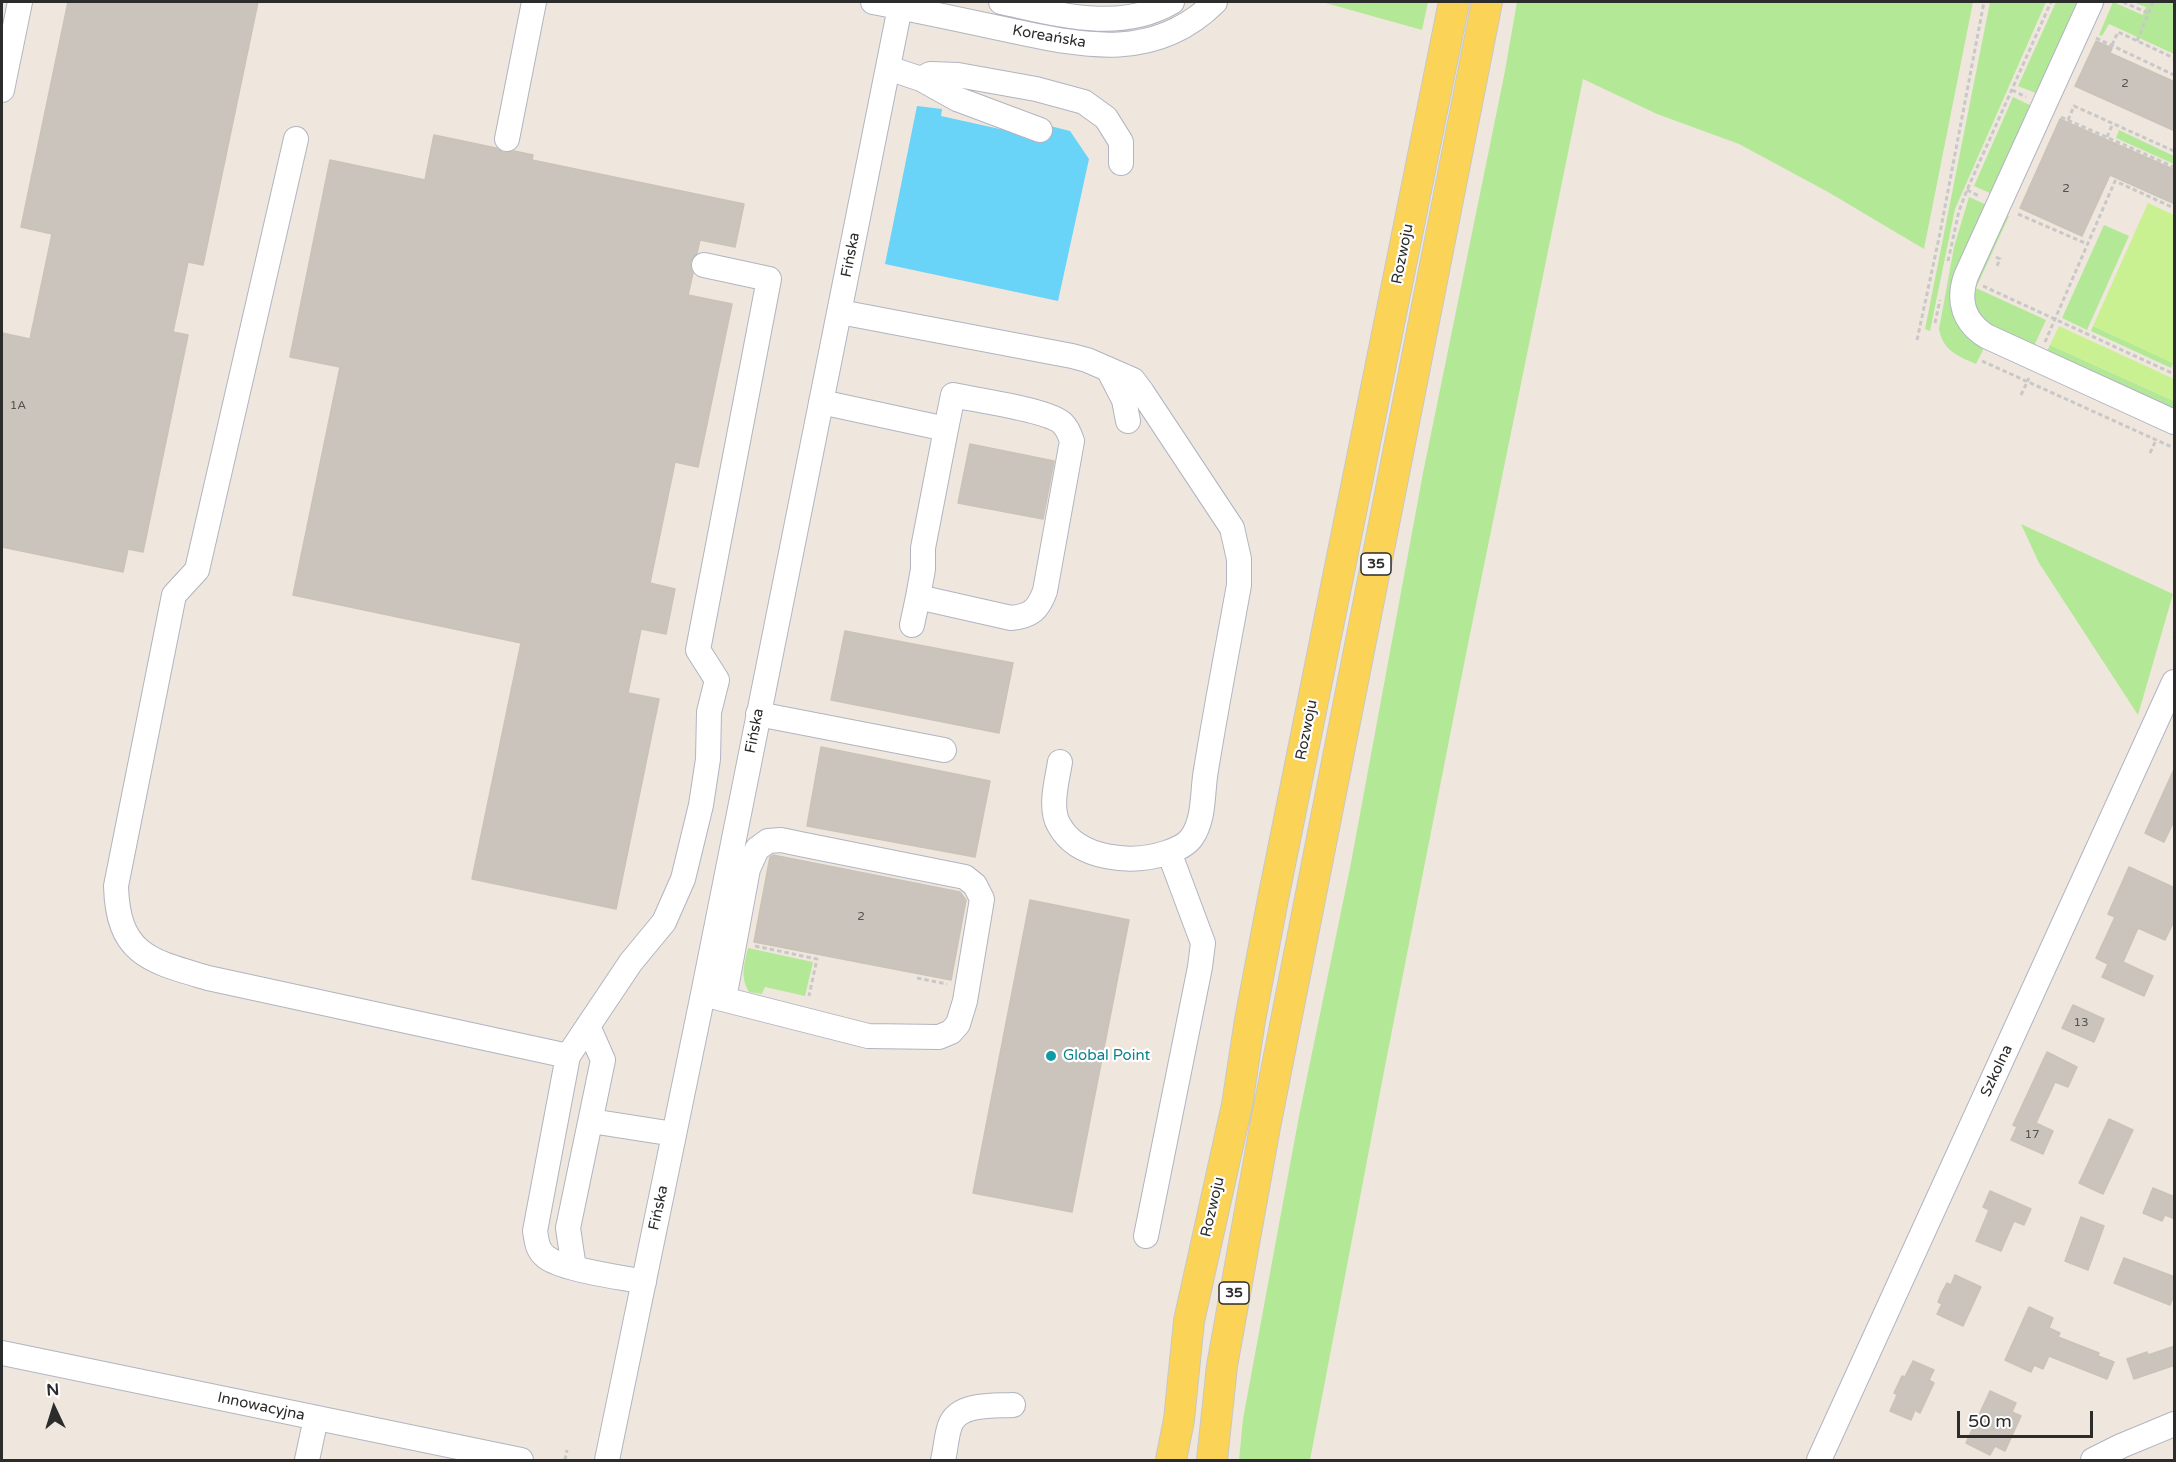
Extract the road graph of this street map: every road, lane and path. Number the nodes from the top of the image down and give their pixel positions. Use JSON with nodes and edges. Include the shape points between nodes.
{"nodes":[{"id":1,"x":20,"y":2,"type":"edge"},
{"id":2,"x":534,"y":2,"type":"edge"},
{"id":3,"x":873,"y":2,"type":"edge"},
{"id":4,"x":1001,"y":2,"type":"edge"},
{"id":5,"x":1173,"y":2,"type":"edge"},
{"id":6,"x":1215,"y":2,"type":"edge"},
{"id":7,"x":1454,"y":2,"type":"edge"},
{"id":8,"x":1488,"y":2,"type":"edge"},
{"id":9,"x":1984,"y":2,"type":"edge"},
{"id":10,"x":2051,"y":2,"type":"edge"},
{"id":11,"x":2091,"y":2,"type":"edge"},
{"id":12,"x":2123,"y":2,"type":"edge"},
{"id":13,"x":2153,"y":2,"type":"edge"},
{"id":14,"x":900,"y":4,"type":"edge"},
{"id":15,"x":2148,"y":13,"type":"junction"},
{"id":16,"x":2094,"y":37,"type":"dead end"},
{"id":17,"x":2137,"y":41,"type":"junction"},
{"id":18,"x":2112,"y":45,"type":"junction"},
{"id":19,"x":2175,"y":58,"type":"edge"},
{"id":20,"x":888,"y":68,"type":"junction"},
{"id":21,"x":2175,"y":75,"type":"edge"},
{"id":22,"x":921,"y":79,"type":"junction"},
{"id":23,"x":2,"y":90,"type":"edge"},
{"id":24,"x":2060,"y":113,"type":"dead end"},
{"id":25,"x":2068,"y":120,"type":"junction"},
{"id":26,"x":2113,"y":123,"type":"junction"},
{"id":27,"x":1040,"y":130,"type":"dead end"},
{"id":28,"x":2107,"y":137,"type":"junction"},
{"id":29,"x":296,"y":139,"type":"dead end"},
{"id":30,"x":507,"y":140,"type":"dead end"},
{"id":31,"x":2175,"y":151,"type":"edge"},
{"id":32,"x":1121,"y":163,"type":"dead end"},
{"id":33,"x":2175,"y":167,"type":"edge"},
{"id":34,"x":1967,"y":190,"type":"junction"},
{"id":35,"x":2008,"y":206,"type":"junction"},
{"id":36,"x":2175,"y":208,"type":"edge"},
{"id":37,"x":2087,"y":244,"type":"junction"},
{"id":38,"x":1998,"y":248,"type":"dead end"},
{"id":39,"x":1993,"y":260,"type":"dead end"},
{"id":40,"x":1999,"y":262,"type":"dead end"},
{"id":41,"x":704,"y":265,"type":"dead end"},
{"id":42,"x":1947,"y":267,"type":"dead end"},
{"id":43,"x":1996,"y":268,"type":"dead end"},
{"id":44,"x":1985,"y":277,"type":"dead end"},
{"id":45,"x":1942,"y":289,"type":"dead end"},
{"id":46,"x":840,"y":312,"type":"junction"},
{"id":47,"x":2054,"y":319,"type":"junction"},
{"id":48,"x":1935,"y":323,"type":"dead end"},
{"id":49,"x":1917,"y":340,"type":"dead end"},
{"id":50,"x":2037,"y":359,"type":"junction"},
{"id":51,"x":1982,"y":361,"type":"dead end"},
{"id":52,"x":1108,"y":369,"type":"junction"},
{"id":53,"x":2175,"y":374,"type":"edge"},
{"id":54,"x":2027,"y":381,"type":"junction"},
{"id":55,"x":2021,"y":395,"type":"dead end"},
{"id":56,"x":821,"y":402,"type":"junction"},
{"id":57,"x":1128,"y":421,"type":"dead end"},
{"id":58,"x":2175,"y":422,"type":"edge"},
{"id":59,"x":946,"y":429,"type":"junction"},
{"id":60,"x":2156,"y":440,"type":"junction"},
{"id":61,"x":2175,"y":448,"type":"edge"},
{"id":62,"x":2150,"y":453,"type":"dead end"},
{"id":63,"x":918,"y":597,"type":"junction"},
{"id":64,"x":912,"y":625,"type":"dead end"},
{"id":65,"x":2175,"y":682,"type":"edge"},
{"id":66,"x":758,"y":714,"type":"junction"},
{"id":67,"x":944,"y":750,"type":"dead end"},
{"id":68,"x":1060,"y":762,"type":"dead end"},
{"id":69,"x":1169,"y":852,"type":"junction"},
{"id":70,"x":755,"y":946,"type":"dead end"},
{"id":71,"x":917,"y":978,"type":"dead end"},
{"id":72,"x":967,"y":988,"type":"junction"},
{"id":73,"x":714,"y":991,"type":"junction"},
{"id":74,"x":809,"y":996,"type":"dead end"},
{"id":75,"x":588,"y":1026,"type":"junction"},
{"id":76,"x":568,"y":1056,"type":"junction"},
{"id":77,"x":591,"y":1121,"type":"junction"},
{"id":78,"x":674,"y":1134,"type":"junction"},
{"id":79,"x":1146,"y":1236,"type":"dead end"},
{"id":80,"x":574,"y":1268,"type":"junction"},
{"id":81,"x":644,"y":1282,"type":"junction"},
{"id":82,"x":2,"y":1353,"type":"edge"},
{"id":83,"x":1013,"y":1405,"type":"dead end"},
{"id":84,"x":316,"y":1418,"type":"junction"},
{"id":85,"x":2175,"y":1424,"type":"edge"},
{"id":86,"x":567,"y":1450,"type":"dead end"},
{"id":87,"x":308,"y":1461,"type":"edge"},
{"id":88,"x":521,"y":1461,"type":"edge"},
{"id":89,"x":565,"y":1461,"type":"edge"},
{"id":90,"x":607,"y":1461,"type":"edge"},
{"id":91,"x":943,"y":1461,"type":"edge"},
{"id":92,"x":1171,"y":1461,"type":"edge"},
{"id":93,"x":1212,"y":1461,"type":"edge"},
{"id":94,"x":1819,"y":1461,"type":"edge"},
{"id":95,"x":2093,"y":1461,"type":"edge"}],
"edges":[{"from":1,"to":23,"type":"street"},
{"from":2,"to":30,"type":"street"},
{"from":3,"to":14,"type":"street","name":"Koreańska"},
{"from":4,"to":5,"type":"street","name":"Koreańska","via":[[1104,20],[1157,10]]},
{"from":6,"to":14,"type":"street","name":"Koreańska","via":[[1193,20],[1159,37],[1120,46],[1066,42]]},
{"from":7,"to":92,"type":"main road","name":"Rozwoju","number":"35","via":[[1271,910],[1237,1105],[1189,1321]]},
{"from":8,"to":93,"type":"main road","number":"35","via":[[1265,1126],[1222,1366]]},
{"from":9,"to":49,"type":"path"},
{"from":10,"to":34,"type":"path"},
{"from":11,"to":35,"type":"street"},
{"from":12,"to":15,"type":"path"},
{"from":13,"to":15,"type":"path"},
{"from":14,"to":20,"type":"street","name":"Fińska"},
{"from":15,"to":17,"type":"path"},
{"from":16,"to":18,"type":"path"},
{"from":17,"to":18,"type":"path","via":[[2118,32]]},
{"from":17,"to":19,"type":"path"},
{"from":18,"to":21,"type":"path"},
{"from":20,"to":22,"type":"street"},
{"from":20,"to":46,"type":"street","name":"Fińska"},
{"from":22,"to":27,"type":"street","via":[[957,99]]},
{"from":22,"to":32,"type":"street","via":[[930,74],[958,75],[1084,102],[1106,118],[1121,142]]},
{"from":24,"to":25,"type":"path"},
{"from":25,"to":26,"type":"path","via":[[2074,106]]},
{"from":25,"to":28,"type":"path"},
{"from":26,"to":28,"type":"path"},
{"from":26,"to":31,"type":"path"},
{"from":28,"to":33,"type":"path"},
{"from":29,"to":76,"type":"street","via":[[197,570],[174,595],[116,886],[116,909],[122,930],[138,952],[166,966],[208,978]]},
{"from":34,"to":35,"type":"path"},
{"from":34,"to":42,"type":"path"},
{"from":35,"to":37,"type":"path"},
{"from":35,"to":50,"type":"street","via":[[1963,284],[1962,302],[1972,325],[1979,331]]},
{"from":36,"to":37,"type":"path","via":[[2115,181]]},
{"from":37,"to":47,"type":"path"},
{"from":38,"to":39,"type":"path"},
{"from":40,"to":43,"type":"path"},
{"from":41,"to":75,"type":"street","via":[[769,279],[698,650],[717,680],[709,712],[703,794],[683,879],[664,922],[631,962]]},
{"from":44,"to":47,"type":"path","via":[[1981,286]]},
{"from":45,"to":48,"type":"path"},
{"from":46,"to":52,"type":"street","via":[[1072,356]]},
{"from":46,"to":56,"type":"street","name":"Fińska"},
{"from":47,"to":50,"type":"path"},
{"from":47,"to":53,"type":"path"},
{"from":50,"to":54,"type":"path"},
{"from":50,"to":58,"type":"street"},
{"from":51,"to":54,"type":"path"},
{"from":52,"to":57,"type":"street","via":[[1124,400]]},
{"from":52,"to":69,"type":"street","via":[[1133,380],[1142,392],[1232,528],[1239,559],[1239,585],[1200,816],[1192,838]]},
{"from":54,"to":55,"type":"path"},
{"from":54,"to":60,"type":"path"},
{"from":56,"to":59,"type":"street"},
{"from":56,"to":66,"type":"street","name":"Fińska"},
{"from":59,"to":63,"type":"street","via":[[923,548]]},
{"from":59,"to":63,"type":"street","via":[[953,395],[1049,416],[1064,424],[1072,441],[1040,605],[1023,617],[1011,618]]},
{"from":60,"to":61,"type":"path"},
{"from":60,"to":62,"type":"path"},
{"from":63,"to":64,"type":"street"},
{"from":65,"to":94,"type":"street","name":"Szkolna"},
{"from":66,"to":67,"type":"street"},
{"from":66,"to":73,"type":"street","name":"Fińska"},
{"from":68,"to":69,"type":"street","via":[[1054,800],[1058,824],[1070,840],[1100,855],[1126,860]]},
{"from":69,"to":79,"type":"street","via":[[1203,943]]},
{"from":70,"to":74,"type":"path","via":[[817,959]]},
{"from":71,"to":72,"type":"path"},
{"from":72,"to":73,"type":"street","via":[[958,1024],[951,1032],[926,1038],[868,1036]]},
{"from":72,"to":73,"type":"street","via":[[982,899],[975,885],[964,877],[781,840],[768,841],[757,849],[748,869]]},
{"from":73,"to":78,"type":"street","name":"Fińska"},
{"from":75,"to":76,"type":"street"},
{"from":75,"to":77,"type":"street","via":[[603,1060]]},
{"from":76,"to":80,"type":"street","via":[[536,1231],[537,1246],[547,1258]]},
{"from":77,"to":78,"type":"street"},
{"from":77,"to":80,"type":"street","via":[[568,1228]]},
{"from":78,"to":81,"type":"street","name":"Fińska"},
{"from":80,"to":81,"type":"street"},
{"from":81,"to":90,"type":"street","name":"Fińska"},
{"from":82,"to":84,"type":"street","name":"Innowacyjna"},
{"from":83,"to":91,"type":"street","via":[[963,1411],[952,1422]]},
{"from":84,"to":87,"type":"street"},
{"from":84,"to":88,"type":"street","name":"Innowacyjna"},
{"from":85,"to":95,"type":"street"},
{"from":86,"to":89,"type":"path"}]}
